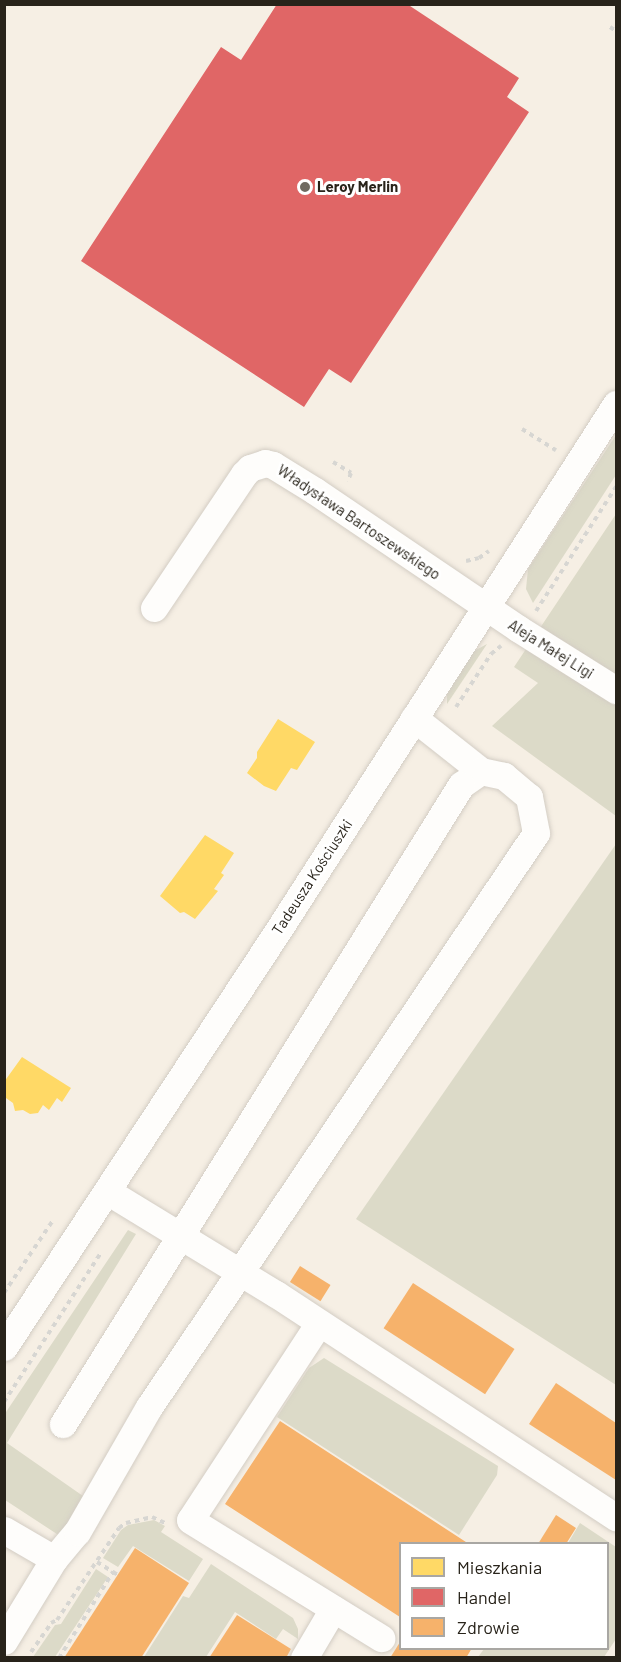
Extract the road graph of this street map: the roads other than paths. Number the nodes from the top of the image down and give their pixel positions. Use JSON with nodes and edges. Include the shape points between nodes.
{"nodes":[{"id":1,"x":616,"y":404,"type":"edge"},
{"id":2,"x":485,"y":607,"type":"junction"},
{"id":3,"x":154,"y":608,"type":"dead end"},
{"id":4,"x":616,"y":690,"type":"edge"},
{"id":5,"x":414,"y":718,"type":"junction"},
{"id":6,"x":481,"y":771,"type":"junction"},
{"id":7,"x":106,"y":1191,"type":"junction"},
{"id":8,"x":180,"y":1236,"type":"junction"},
{"id":9,"x":240,"y":1272,"type":"junction"},
{"id":10,"x":319,"y":1323,"type":"junction"},
{"id":11,"x":4,"y":1347,"type":"edge"},
{"id":12,"x":63,"y":1424,"type":"dead end"},
{"id":13,"x":616,"y":1517,"type":"edge"},
{"id":14,"x":6,"y":1535,"type":"edge"},
{"id":15,"x":54,"y":1559,"type":"junction"},
{"id":16,"x":333,"y":1609,"type":"junction"},
{"id":17,"x":381,"y":1638,"type":"dead end"},
{"id":18,"x":4,"y":1641,"type":"edge"},
{"id":19,"x":304,"y":1658,"type":"edge"}],
"edges":[{"from":1,"to":2,"type":"street","name":"Tadeusza Kościuszki"},
{"from":2,"to":3,"type":"street","name":"Władysława Bartoszewskiego","via":[[315,491],[265,464],[244,474]]},
{"from":2,"to":4,"type":"street","name":"Aleja Małej Ligi"},
{"from":2,"to":5,"type":"street","name":"Tadeusza Kościuszki"},
{"from":5,"to":6,"type":"street"},
{"from":5,"to":7,"type":"street","name":"Tadeusza Kościuszki"},
{"from":6,"to":8,"type":"street","via":[[461,785]]},
{"from":6,"to":9,"type":"street","via":[[504,776],[529,797],[536,832]]},
{"from":7,"to":8,"type":"street"},
{"from":7,"to":11,"type":"street","name":"Tadeusza Kościuszki"},
{"from":8,"to":9,"type":"street"},
{"from":8,"to":12,"type":"street"},
{"from":9,"to":10,"type":"street"},
{"from":9,"to":15,"type":"street","via":[[149,1407],[77,1532]]},
{"from":10,"to":13,"type":"street"},
{"from":10,"to":16,"type":"street","via":[[190,1520]]},
{"from":14,"to":15,"type":"street"},
{"from":15,"to":18,"type":"street"},
{"from":16,"to":17,"type":"street"},
{"from":16,"to":19,"type":"street"}]}
